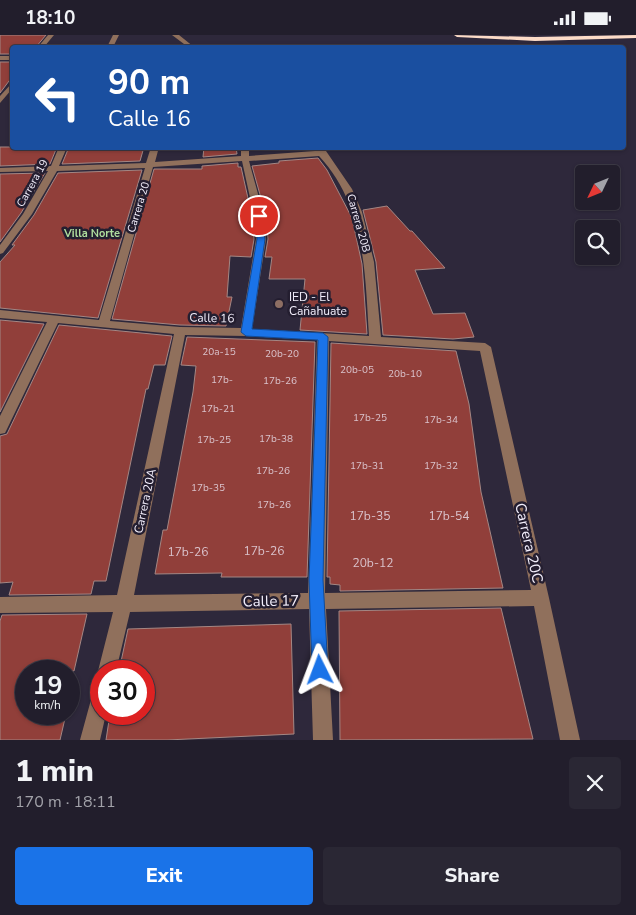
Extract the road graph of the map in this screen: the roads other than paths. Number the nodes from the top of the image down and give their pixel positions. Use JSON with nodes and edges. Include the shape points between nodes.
{"nodes":[{"id":1,"x":51,"y":35,"type":"edge"},
{"id":2,"x":175,"y":35,"type":"edge"},
{"id":3,"x":457,"y":35,"type":"edge"},
{"id":4,"x":636,"y":36,"type":"edge"},
{"id":5,"x":43,"y":45,"type":"edge"},
{"id":6,"x":188,"y":45,"type":"edge"},
{"id":7,"x":10,"y":88,"type":"edge"},
{"id":8,"x":2,"y":102,"type":"edge"},
{"id":9,"x":62,"y":150,"type":"edge"},
{"id":10,"x":154,"y":150,"type":"edge"},
{"id":11,"x":244,"y":150,"type":"edge"},
{"id":12,"x":319,"y":150,"type":"edge"},
{"id":13,"x":245,"y":159,"type":"junction"},
{"id":14,"x":151,"y":165,"type":"junction"},
{"id":15,"x":55,"y":168,"type":"junction"},
{"id":16,"x":0,"y":170,"type":"edge"},
{"id":17,"x":0,"y":251,"type":"edge"},
{"id":18,"x":0,"y":314,"type":"edge"},
{"id":19,"x":54,"y":319,"type":"junction"},
{"id":20,"x":103,"y":324,"type":"junction"},
{"id":21,"x":180,"y":331,"type":"junction"},
{"id":22,"x":246,"y":332,"type":"junction"},
{"id":23,"x":323,"y":337,"type":"junction"},
{"id":24,"x":375,"y":340,"type":"junction"},
{"id":25,"x":484,"y":347,"type":"joint"},
{"id":26,"x":0,"y":429,"type":"edge"},
{"id":27,"x":541,"y":598,"type":"junction"},
{"id":28,"x":317,"y":600,"type":"junction"},
{"id":29,"x":124,"y":603,"type":"junction"},
{"id":30,"x":0,"y":605,"type":"edge"},
{"id":31,"x":110,"y":660,"type":"edge"},
{"id":32,"x":94,"y":725,"type":"edge"},
{"id":33,"x":90,"y":740,"type":"edge"},
{"id":34,"x":323,"y":740,"type":"edge"},
{"id":35,"x":570,"y":740,"type":"edge"}],
"edges":[{"from":1,"to":5,"type":"street"},
{"from":2,"to":6,"type":"street"},
{"from":3,"to":4,"type":"highway","via":[[535,39]]},
{"from":7,"to":8,"type":"street"},
{"from":9,"to":15,"type":"street","name":"Carrera 19"},
{"from":10,"to":14,"type":"street","name":"Carrera 20"},
{"from":11,"to":13,"type":"street"},
{"from":12,"to":13,"type":"street"},
{"from":12,"to":24,"type":"street","name":"Carrera 20B","via":[[341,175],[358,210],[368,251]]},
{"from":13,"to":14,"type":"street"},
{"from":13,"to":22,"type":"street","via":[[259,216],[261,239]]},
{"from":14,"to":15,"type":"street"},
{"from":14,"to":20,"type":"street","name":"Carrera 20"},
{"from":15,"to":16,"type":"street"},
{"from":15,"to":17,"type":"street","name":"Carrera 19","via":[[23,222]]},
{"from":18,"to":19,"type":"street","name":"Calle 16"},
{"from":19,"to":20,"type":"street","name":"Calle 16"},
{"from":19,"to":26,"type":"street"},
{"from":20,"to":21,"type":"street","name":"Calle 16"},
{"from":21,"to":22,"type":"street","name":"Calle 16"},
{"from":21,"to":29,"type":"street","name":"Carrera 20A"},
{"from":22,"to":23,"type":"street","name":"Calle 16"},
{"from":23,"to":24,"type":"street","name":"Calle 16"},
{"from":23,"to":28,"type":"street"},
{"from":24,"to":25,"type":"street","name":"Calle 16"},
{"from":25,"to":27,"type":"street","name":"Carrera 20C"},
{"from":27,"to":28,"type":"street","name":"Calle 17"},
{"from":27,"to":35,"type":"street","name":"Carrera 20C"},
{"from":28,"to":29,"type":"street","name":"Calle 17"},
{"from":28,"to":34,"type":"street"},
{"from":29,"to":30,"type":"street","name":"Calle 17"},
{"from":29,"to":31,"type":"street","name":"Carrera 20A"},
{"from":32,"to":33,"type":"street"}]}
